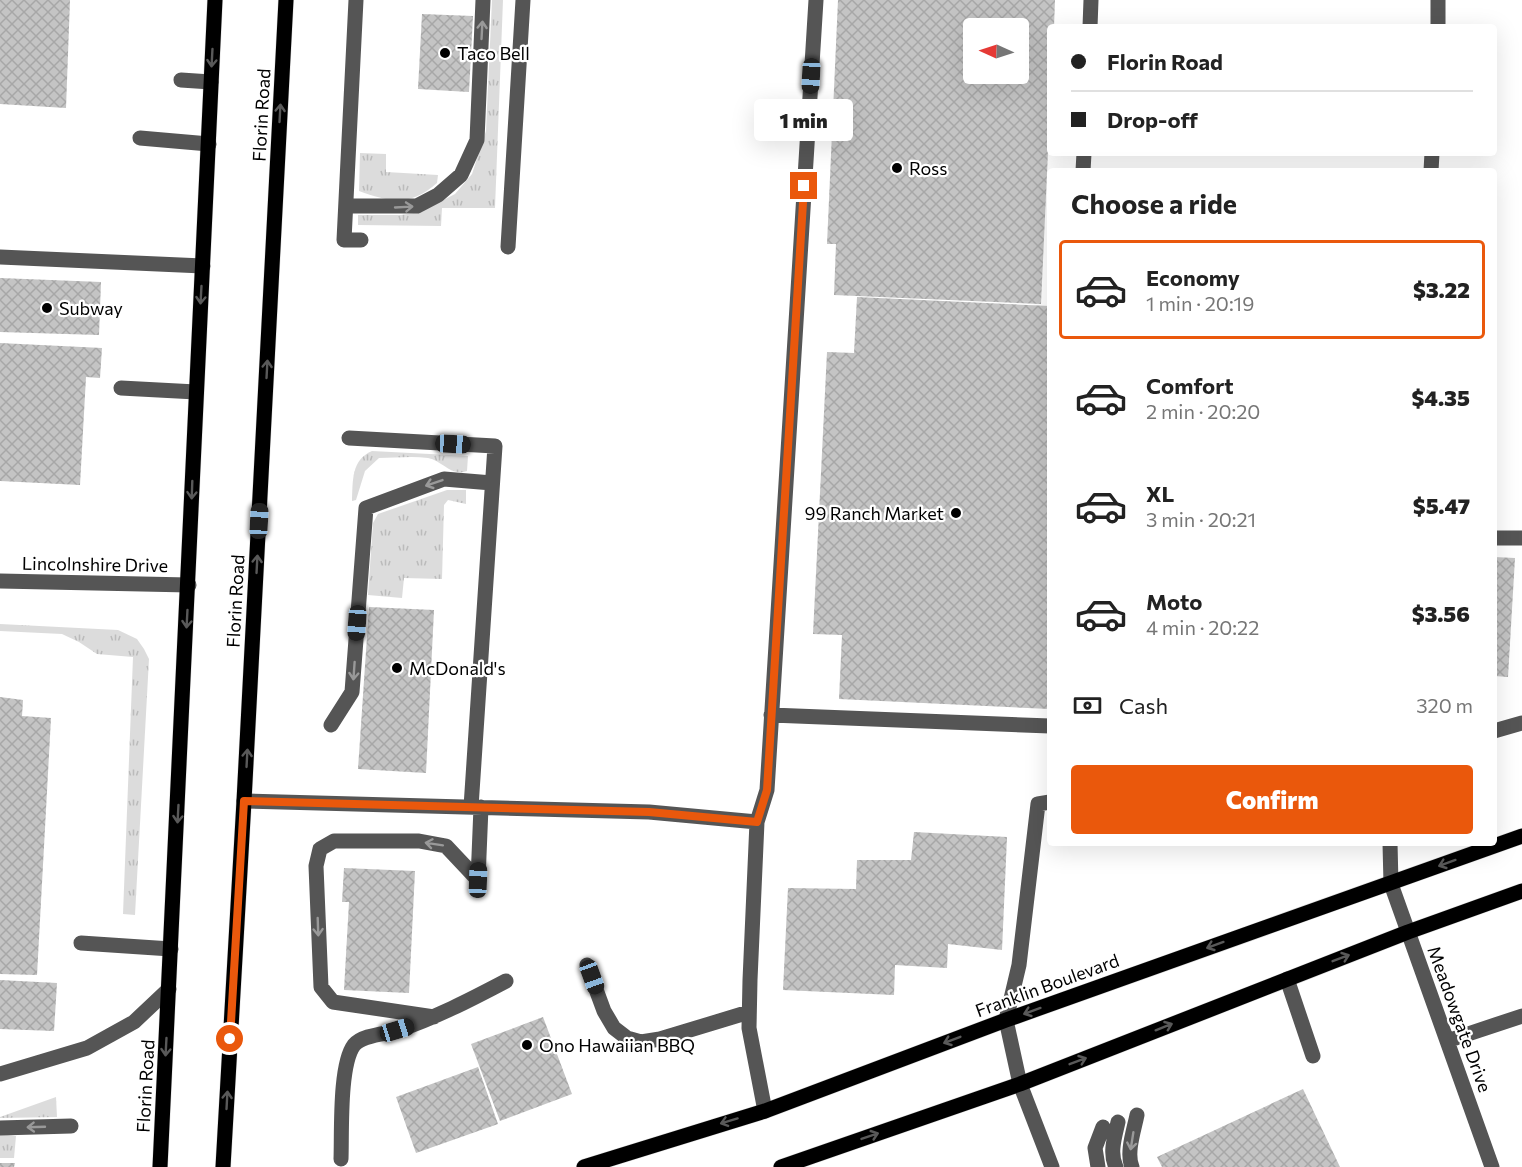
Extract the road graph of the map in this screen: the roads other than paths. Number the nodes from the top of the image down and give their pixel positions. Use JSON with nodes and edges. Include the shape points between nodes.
{"nodes":[{"id":1,"x":215,"y":0,"type":"edge"},
{"id":2,"x":286,"y":0,"type":"edge"},
{"id":3,"x":356,"y":0,"type":"edge"},
{"id":4,"x":483,"y":0,"type":"edge"},
{"id":5,"x":523,"y":0,"type":"edge"},
{"id":6,"x":816,"y":0,"type":"edge"},
{"id":7,"x":1091,"y":0,"type":"edge"},
{"id":8,"x":1438,"y":0,"type":"edge"},
{"id":9,"x":1090,"y":24,"type":"edge"},
{"id":10,"x":1438,"y":24,"type":"edge"},
{"id":11,"x":181,"y":80,"type":"dead end"},
{"id":12,"x":211,"y":82,"type":"junction"},
{"id":13,"x":140,"y":138,"type":"dead end"},
{"id":14,"x":208,"y":144,"type":"junction"},
{"id":15,"x":346,"y":206,"type":"junction"},
{"id":16,"x":361,"y":240,"type":"dead end"},
{"id":17,"x":508,"y":247,"type":"dead end"},
{"id":18,"x":0,"y":257,"type":"edge"},
{"id":19,"x":203,"y":266,"type":"junction"},
{"id":20,"x":121,"y":388,"type":"dead end"},
{"id":21,"x":196,"y":392,"type":"junction"},
{"id":22,"x":349,"y":438,"type":"dead end"},
{"id":23,"x":492,"y":483,"type":"junction"},
{"id":24,"x":1497,"y":538,"type":"edge"},
{"id":25,"x":1522,"y":538,"type":"edge"},
{"id":26,"x":0,"y":581,"type":"edge"},
{"id":27,"x":189,"y":585,"type":"junction"},
{"id":28,"x":771,"y":715,"type":"junction"},
{"id":29,"x":1522,"y":723,"type":"edge"},
{"id":30,"x":331,"y":725,"type":"dead end"},
{"id":31,"x":1047,"y":726,"type":"edge"},
{"id":32,"x":1497,"y":730,"type":"edge"},
{"id":33,"x":244,"y":801,"type":"junction"},
{"id":34,"x":1047,"y":802,"type":"edge"},
{"id":35,"x":476,"y":807,"type":"junction"},
{"id":36,"x":757,"y":822,"type":"junction"},
{"id":37,"x":1522,"y":836,"type":"edge"},
{"id":38,"x":1497,"y":845,"type":"edge"},
{"id":39,"x":1390,"y":846,"type":"edge"},
{"id":40,"x":1495,"y":846,"type":"edge"},
{"id":41,"x":1391,"y":884,"type":"junction"},
{"id":42,"x":1522,"y":891,"type":"edge"},
{"id":43,"x":1408,"y":932,"type":"junction"},
{"id":44,"x":81,"y":943,"type":"dead end"},
{"id":45,"x":171,"y":949,"type":"junction"},
{"id":46,"x":587,"y":965,"type":"dead end"},
{"id":47,"x":1287,"y":979,"type":"junction"},
{"id":48,"x":506,"y":981,"type":"dead end"},
{"id":49,"x":169,"y":989,"type":"junction"},
{"id":50,"x":749,"y":1012,"type":"junction"},
{"id":51,"x":1522,"y":1016,"type":"edge"},
{"id":52,"x":434,"y":1017,"type":"junction"},
{"id":53,"x":1006,"y":1020,"type":"junction"},
{"id":54,"x":1447,"y":1041,"type":"junction"},
{"id":55,"x":1313,"y":1056,"type":"dead end"},
{"id":56,"x":0,"y":1074,"type":"edge"},
{"id":57,"x":1020,"y":1083,"type":"junction"},
{"id":58,"x":765,"y":1111,"type":"junction"},
{"id":59,"x":1137,"y":1115,"type":"dead end"},
{"id":60,"x":1118,"y":1122,"type":"dead end"},
{"id":61,"x":71,"y":1126,"type":"dead end"},
{"id":62,"x":1103,"y":1127,"type":"dead end"},
{"id":63,"x":0,"y":1128,"type":"edge"},
{"id":64,"x":341,"y":1159,"type":"dead end"},
{"id":65,"x":224,"y":1164,"type":"edge"},
{"id":66,"x":160,"y":1167,"type":"edge"},
{"id":67,"x":584,"y":1167,"type":"edge"},
{"id":68,"x":782,"y":1167,"type":"edge"},
{"id":69,"x":1052,"y":1167,"type":"edge"},
{"id":70,"x":1098,"y":1167,"type":"edge"},
{"id":71,"x":1116,"y":1167,"type":"edge"},
{"id":72,"x":1132,"y":1167,"type":"edge"},
{"id":73,"x":1492,"y":1167,"type":"edge"}],
"edges":[{"from":1,"to":12,"type":"main road","name":"Florin Road","one_way":true},
{"from":33,"to":2,"type":"main road","name":"Florin Road","one_way":true},
{"from":3,"to":15,"type":"street"},
{"from":15,"to":4,"type":"street","one_way":true,"via":[[417,206],[462,175],[477,140]]},
{"from":5,"to":17,"type":"street"},
{"from":6,"to":28,"type":"street"},
{"from":7,"to":9,"type":"street"},
{"from":8,"to":10,"type":"street"},
{"from":11,"to":12,"type":"street"},
{"from":12,"to":14,"type":"main road","name":"Florin Road"},
{"from":13,"to":14,"type":"street"},
{"from":14,"to":19,"type":"main road","name":"Florin Road"},
{"from":15,"to":16,"type":"street","via":[[344,240]]},
{"from":18,"to":19,"type":"street"},
{"from":19,"to":21,"type":"main road","name":"Florin Road","one_way":true},
{"from":20,"to":21,"type":"street"},
{"from":21,"to":27,"type":"main road","name":"Florin Road","one_way":true},
{"from":22,"to":23,"type":"street","via":[[495,446]]},
{"from":23,"to":30,"type":"street","one_way":true,"via":[[444,479],[366,508],[352,692]]},
{"from":23,"to":35,"type":"street"},
{"from":24,"to":25,"type":"street"},
{"from":26,"to":27,"type":"street","name":"Lincolnshire Drive"},
{"from":27,"to":45,"type":"main road","name":"Florin Road","one_way":true},
{"from":28,"to":31,"type":"street"},
{"from":28,"to":36,"type":"street","via":[[767,790]]},
{"from":29,"to":32,"type":"street"},
{"from":33,"to":35,"type":"street"},
{"from":65,"to":33,"type":"main road","name":"Florin Road","one_way":true},
{"from":34,"to":53,"type":"street","via":[[1038,804],[1019,965]]},
{"from":35,"to":36,"type":"street","via":[[649,812]]},
{"from":35,"to":52,"type":"street","one_way":true,"via":[[478,880],[446,846],[419,841],[334,841],[320,849],[316,866],[321,987],[333,1002]]},
{"from":36,"to":50,"type":"street"},
{"from":37,"to":38,"type":"main road","name":"Franklin Boulevard","one_way":true},
{"from":39,"to":41,"type":"street","name":"Meadowgate Drive"},
{"from":40,"to":41,"type":"main road","name":"Franklin Boulevard","one_way":true},
{"from":41,"to":43,"type":"street","name":"Meadowgate Drive"},
{"from":41,"to":53,"type":"main road","name":"Franklin Boulevard","one_way":true},
{"from":42,"to":43,"type":"main road"},
{"from":47,"to":43,"type":"main road","one_way":true},
{"from":43,"to":54,"type":"street","name":"Meadowgate Drive"},
{"from":44,"to":45,"type":"street"},
{"from":45,"to":49,"type":"main road","name":"Florin Road"},
{"from":46,"to":50,"type":"street","via":[[604,1011],[614,1028],[627,1038],[641,1042],[660,1039]]},
{"from":47,"to":55,"type":"street"},
{"from":57,"to":47,"type":"main road","one_way":true},
{"from":48,"to":52,"type":"street"},
{"from":49,"to":56,"type":"street","via":[[134,1023],[87,1048]]},
{"from":49,"to":66,"type":"main road","name":"Florin Road","one_way":true},
{"from":50,"to":58,"type":"street"},
{"from":51,"to":54,"type":"street"},
{"from":52,"to":64,"type":"street","via":[[354,1044],[346,1061]]},
{"from":53,"to":57,"type":"street"},
{"from":53,"to":58,"type":"main road","name":"Franklin Boulevard","one_way":true},
{"from":54,"to":73,"type":"street","name":"Meadowgate Drive"},
{"from":68,"to":57,"type":"main road","one_way":true},
{"from":57,"to":69,"type":"street"},
{"from":58,"to":67,"type":"main road","name":"Franklin Boulevard","one_way":true},
{"from":59,"to":72,"type":"street","one_way":true},
{"from":60,"to":71,"type":"street","via":[[1112,1160]]},
{"from":61,"to":63,"type":"street","one_way":true},
{"from":62,"to":70,"type":"street","via":[[1095,1148]]}]}
